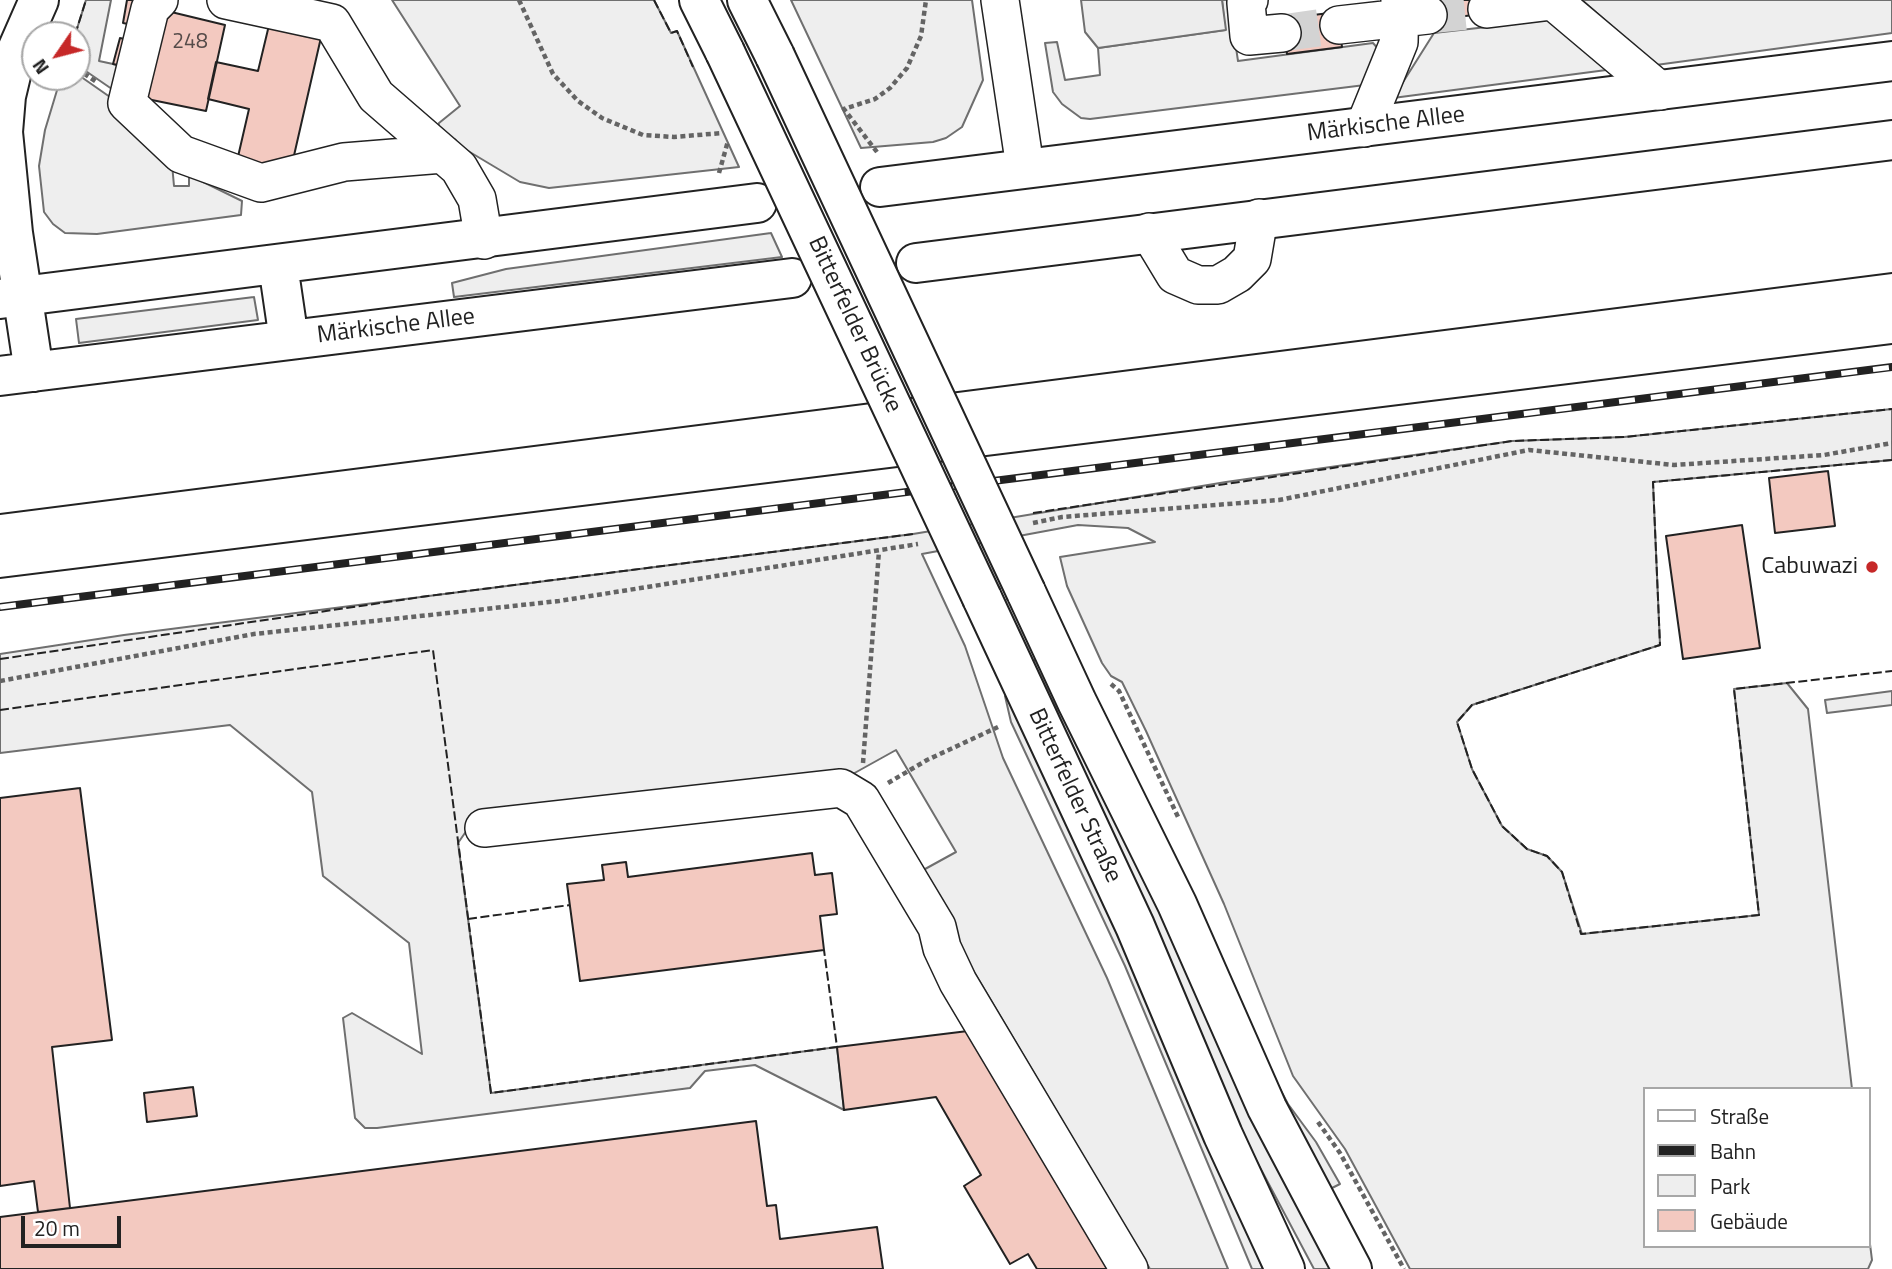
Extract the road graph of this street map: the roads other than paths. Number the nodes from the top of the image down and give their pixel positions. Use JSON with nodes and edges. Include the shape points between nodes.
{"nodes":[{"id":1,"x":39,"y":0,"type":"edge"},
{"id":2,"x":159,"y":0,"type":"edge"},
{"id":3,"x":226,"y":0,"type":"edge"},
{"id":4,"x":699,"y":0,"type":"edge"},
{"id":5,"x":747,"y":0,"type":"edge"},
{"id":6,"x":1000,"y":0,"type":"edge"},
{"id":7,"x":1249,"y":0,"type":"edge"},
{"id":8,"x":1552,"y":0,"type":"edge"},
{"id":9,"x":1487,"y":9,"type":"tunnel mouth"},
{"id":10,"x":1409,"y":11,"type":"edge"},
{"id":11,"x":1339,"y":25,"type":"tunnel mouth"},
{"id":12,"x":1282,"y":33,"type":"tunnel mouth"},
{"id":13,"x":1892,"y":61,"type":"edge"},
{"id":14,"x":1660,"y":91,"type":"junction"},
{"id":15,"x":1364,"y":128,"type":"junction"},
{"id":16,"x":1892,"y":139,"type":"edge"},
{"id":17,"x":443,"y":154,"type":"junction"},
{"id":18,"x":1024,"y":167,"type":"junction"},
{"id":19,"x":884,"y":186,"type":"road end"},
{"id":20,"x":757,"y":203,"type":"dead end"},
{"id":21,"x":1259,"y":218,"type":"junction"},
{"id":22,"x":1149,"y":232,"type":"junction"},
{"id":23,"x":484,"y":240,"type":"junction"},
{"id":24,"x":916,"y":263,"type":"dead end"},
{"id":25,"x":278,"y":265,"type":"junction"},
{"id":26,"x":792,"y":278,"type":"dead end"},
{"id":27,"x":12,"y":298,"type":"edge"},
{"id":28,"x":289,"y":340,"type":"junction"},
{"id":29,"x":17,"y":374,"type":"edge"},
{"id":30,"x":1026,"y":592,"type":"joint"},
{"id":31,"x":982,"y":598,"type":"joint"},
{"id":32,"x":484,"y":828,"type":"dead end"},
{"id":33,"x":1177,"y":904,"type":"junction"},
{"id":34,"x":1165,"y":994,"type":"junction"},
{"id":35,"x":1129,"y":1269,"type":"edge"},
{"id":36,"x":1286,"y":1269,"type":"edge"},
{"id":37,"x":1352,"y":1269,"type":"edge"}],
"edges":[{"from":1,"to":27,"type":"main road","via":[[17,50],[6,96],[3,132],[13,233]]},
{"from":2,"to":17,"type":"street","via":[[150,9],[127,103],[181,154],[261,183],[344,162]]},
{"from":3,"to":17,"type":"street","via":[[332,23],[376,96]]},
{"from":4,"to":31,"type":"main road","name":"Bitterfelder Brücke","bridge":true},
{"from":5,"to":30,"type":"main road","name":"Bitterfelder Brücke","bridge":true},
{"from":6,"to":18,"type":"street"},
{"from":7,"to":12,"type":"street","via":[[1248,36]]},
{"from":8,"to":9,"type":"street"},
{"from":8,"to":14,"type":"street"},
{"from":10,"to":11,"type":"street"},
{"from":10,"to":15,"type":"street"},
{"from":13,"to":14,"type":"main road","name":"Märkische Allee"},
{"from":14,"to":15,"type":"main road","name":"Märkische Allee"},
{"from":15,"to":18,"type":"main road","name":"Märkische Allee"},
{"from":16,"to":21,"type":"main road"},
{"from":17,"to":23,"type":"street","via":[[471,186]]},
{"from":18,"to":19,"type":"main road","name":"Märkische Allee"},
{"from":20,"to":23,"type":"main road"},
{"from":21,"to":22,"type":"main road"},
{"from":21,"to":22,"type":"street","via":[[1252,260],[1218,285],[1198,285],[1175,275]]},
{"from":22,"to":24,"type":"main road"},
{"from":23,"to":25,"type":"main road"},
{"from":25,"to":27,"type":"main road"},
{"from":25,"to":28,"type":"main road"},
{"from":26,"to":28,"type":"main road","name":"Märkische Allee"},
{"from":27,"to":29,"type":"main road"},
{"from":28,"to":29,"type":"main road","name":"Märkische Allee"},
{"from":30,"to":33,"type":"main road","name":"Bitterfelder Straße"},
{"from":31,"to":34,"type":"main road","name":"Bitterfelder Straße"},
{"from":32,"to":35,"type":"street","via":[[842,788],[861,800],[937,927],[958,982]]},
{"from":33,"to":34,"type":"main road","name":"Bitterfelder Straße"},
{"from":33,"to":37,"type":"main road","name":"Bitterfelder Straße","via":[[1266,1108]]},
{"from":34,"to":36,"type":"main road","name":"Bitterfelder Straße","via":[[1223,1135]]}]}
